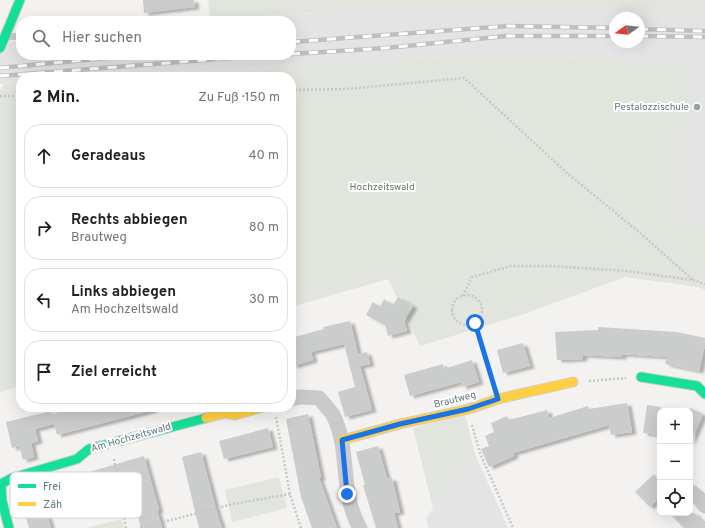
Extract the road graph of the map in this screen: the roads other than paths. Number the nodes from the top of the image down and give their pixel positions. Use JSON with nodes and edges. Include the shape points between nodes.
{"nodes":[{"id":1,"x":20,"y":0,"type":"edge"},
{"id":2,"x":16,"y":37,"type":"edge"},
{"id":3,"x":5,"y":38,"type":"junction"},
{"id":4,"x":0,"y":48,"type":"edge"},
{"id":5,"x":640,"y":377,"type":"road end"},
{"id":6,"x":573,"y":382,"type":"road end"},
{"id":7,"x":705,"y":394,"type":"edge"},
{"id":8,"x":296,"y":398,"type":"edge"},
{"id":9,"x":243,"y":412,"type":"edge"},
{"id":10,"x":342,"y":440,"type":"junction"},
{"id":11,"x":33,"y":472,"type":"edge"},
{"id":12,"x":10,"y":479,"type":"edge"},
{"id":13,"x":9,"y":528,"type":"edge"},
{"id":14,"x":360,"y":528,"type":"edge"}],
"edges":[{"from":1,"to":3,"type":"street"},
{"from":2,"to":3,"type":"lane"},
{"from":3,"to":4,"type":"street"},
{"from":5,"to":7,"type":"street","via":[[697,386]]},
{"from":6,"to":10,"type":"street","name":"Brautweg"},
{"from":8,"to":10,"type":"street","via":[[319,398],[332,414]]},
{"from":9,"to":11,"type":"street","name":"Am Hochzeitswald","via":[[225,413],[90,449],[77,459]]},
{"from":10,"to":14,"type":"street","via":[[347,494]]},
{"from":12,"to":13,"type":"street","name":"Am Hochzeitswald","via":[[1,484],[2,501]]}]}
